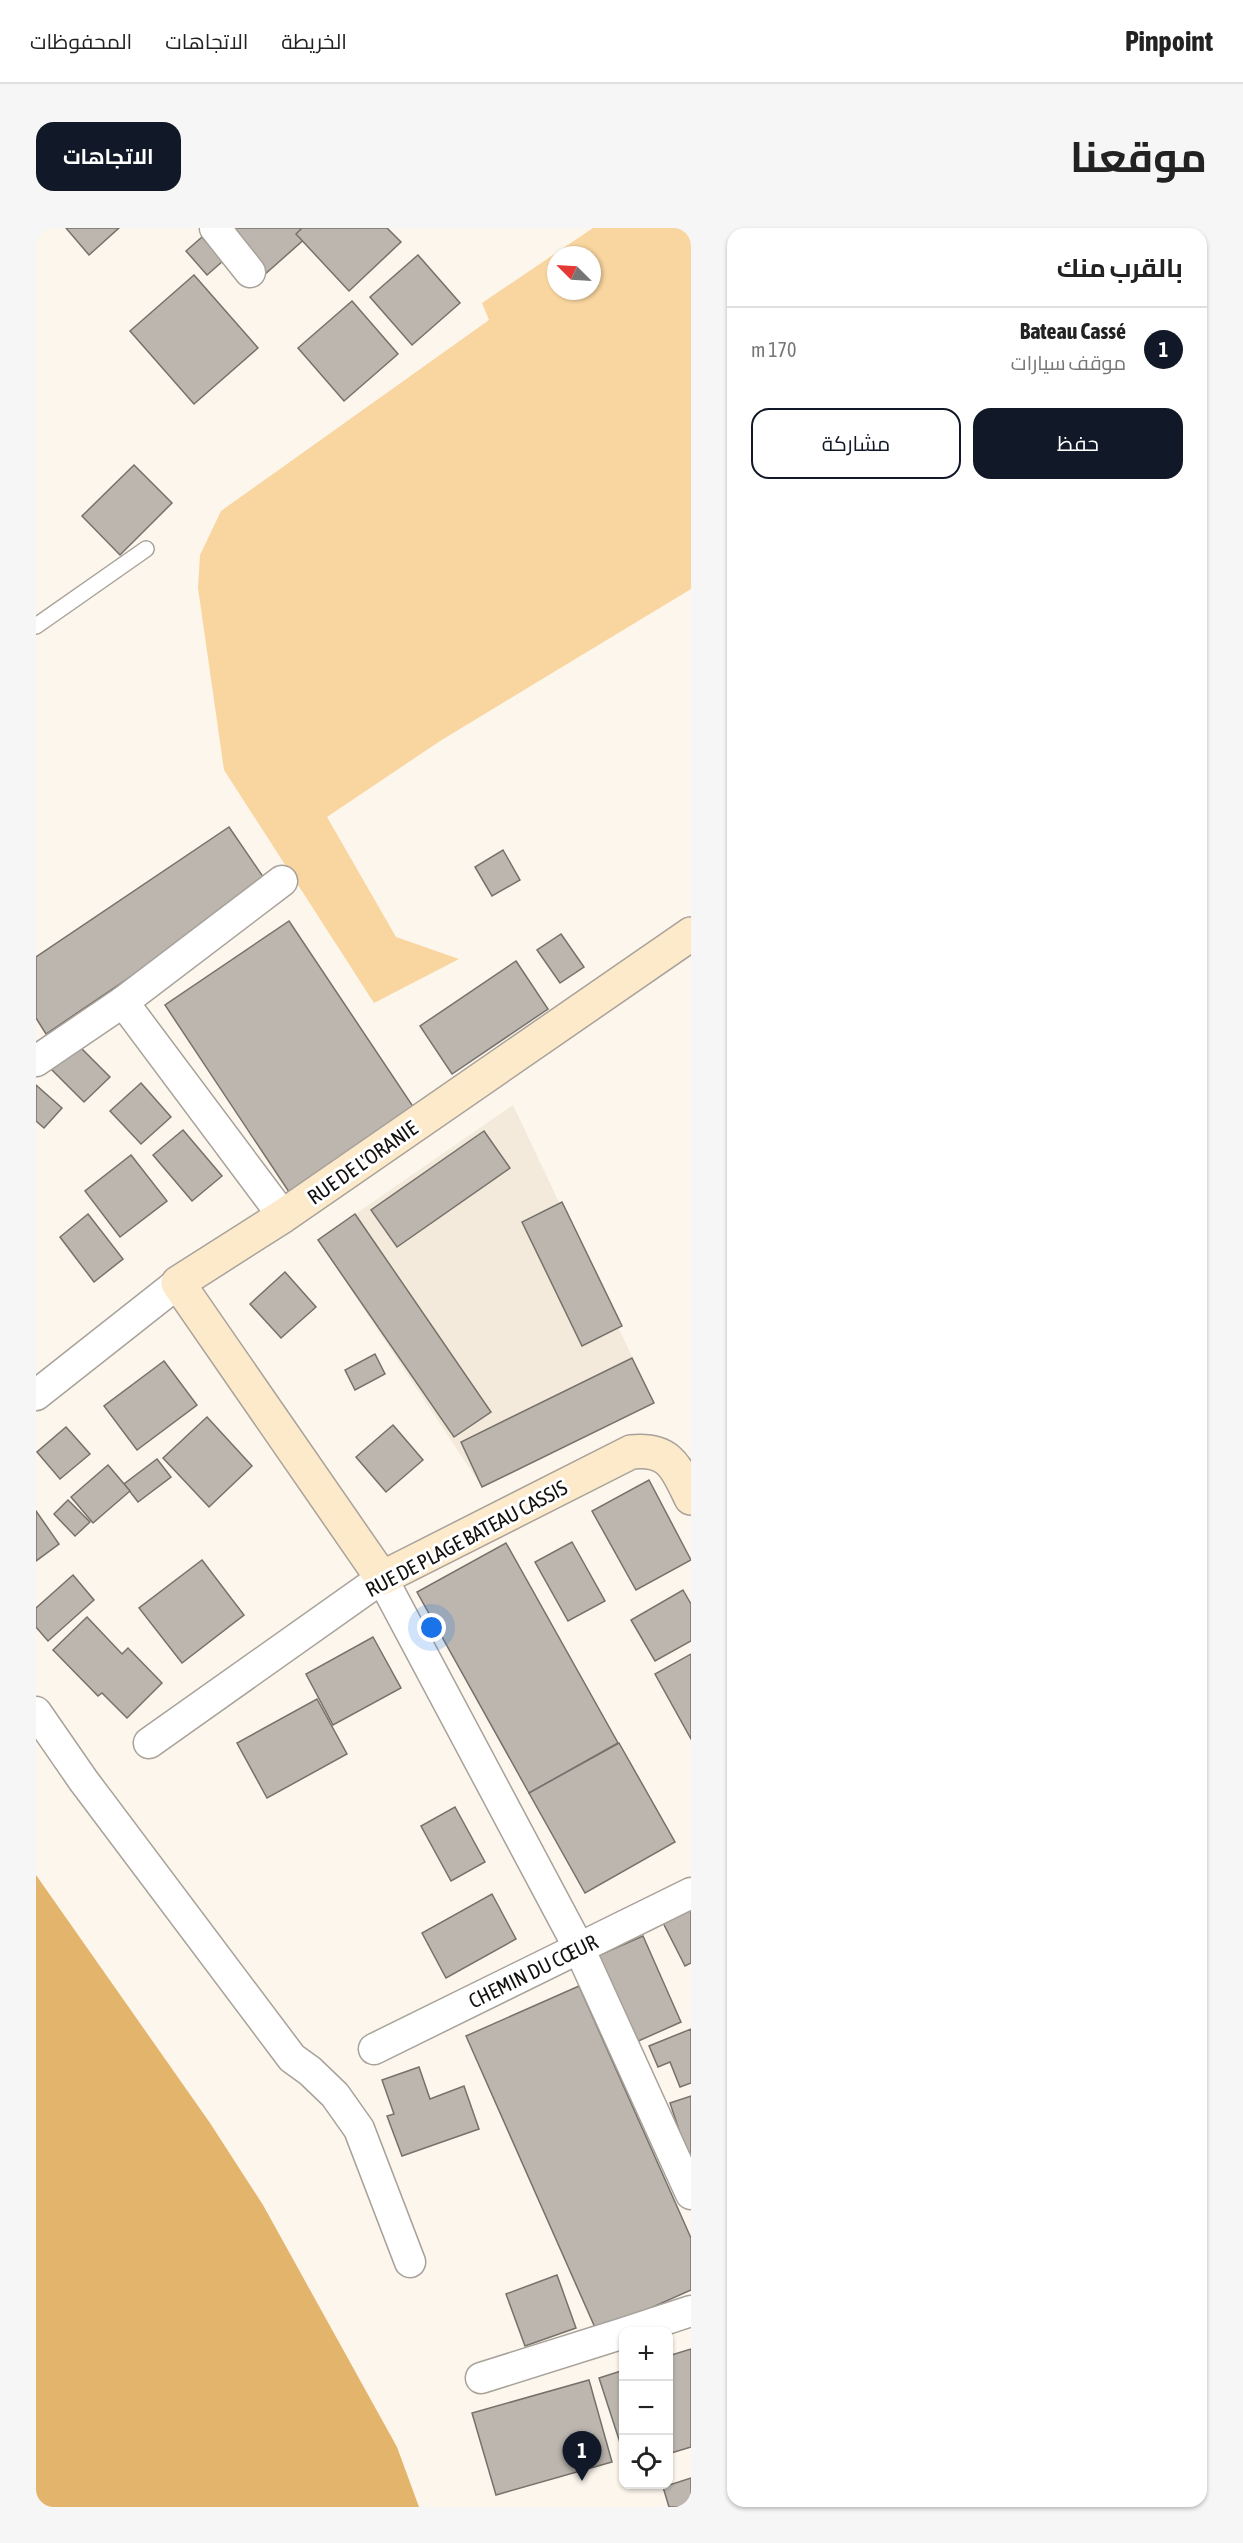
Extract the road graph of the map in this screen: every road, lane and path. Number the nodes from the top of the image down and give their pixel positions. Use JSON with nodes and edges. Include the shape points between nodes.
{"nodes":[{"id":1,"x":215,"y":228,"type":"edge"},
{"id":2,"x":250,"y":272,"type":"dead end"},
{"id":3,"x":146,"y":549,"type":"dead end"},
{"id":4,"x":36,"y":626,"type":"edge"},
{"id":5,"x":282,"y":881,"type":"dead end"},
{"id":6,"x":691,"y":934,"type":"edge"},
{"id":7,"x":123,"y":1002,"type":"junction"},
{"id":8,"x":36,"y":1061,"type":"edge"},
{"id":9,"x":283,"y":1216,"type":"junction"},
{"id":10,"x":178,"y":1283,"type":"junction"},
{"id":11,"x":36,"y":1395,"type":"edge"},
{"id":12,"x":691,"y":1498,"type":"edge"},
{"id":13,"x":382,"y":1578,"type":"junction"},
{"id":14,"x":36,"y":1712,"type":"edge"},
{"id":15,"x":149,"y":1743,"type":"dead end"},
{"id":16,"x":691,"y":1893,"type":"edge"},
{"id":17,"x":579,"y":1948,"type":"junction"},
{"id":18,"x":374,"y":2049,"type":"dead end"},
{"id":19,"x":691,"y":2194,"type":"edge"},
{"id":20,"x":410,"y":2262,"type":"dead end"},
{"id":21,"x":691,"y":2311,"type":"edge"},
{"id":22,"x":641,"y":2327,"type":"edge"},
{"id":23,"x":619,"y":2334,"type":"edge"},
{"id":24,"x":481,"y":2378,"type":"dead end"}],
"edges":[{"from":1,"to":2,"type":"street"},
{"from":3,"to":4,"type":"lane"},
{"from":5,"to":7,"type":"street"},
{"from":6,"to":9,"type":"street","name":"RUE DE L'ORANIE"},
{"from":7,"to":8,"type":"street"},
{"from":7,"to":9,"type":"street"},
{"from":9,"to":10,"type":"street","name":"RUE DE L'ORANIE"},
{"from":10,"to":11,"type":"street","name":"RUE DE L'ORANIE"},
{"from":10,"to":13,"type":"street"},
{"from":12,"to":13,"type":"street","name":"RUE DE PLAGE BATEAU CASSIS","via":[[675,1466],[664,1456],[648,1450],[631,1452]]},
{"from":13,"to":15,"type":"street","name":"RUE DE PLAGE BATEAU CASSIS"},
{"from":13,"to":17,"type":"street"},
{"from":14,"to":20,"type":"street","via":[[292,2058],[335,2095],[359,2129]]},
{"from":16,"to":17,"type":"street","name":"CHEMIN DU CŒUR"},
{"from":17,"to":18,"type":"street","name":"CHEMIN DU CŒUR"},
{"from":17,"to":19,"type":"street"},
{"from":21,"to":22,"type":"street"},
{"from":23,"to":24,"type":"street"}]}
